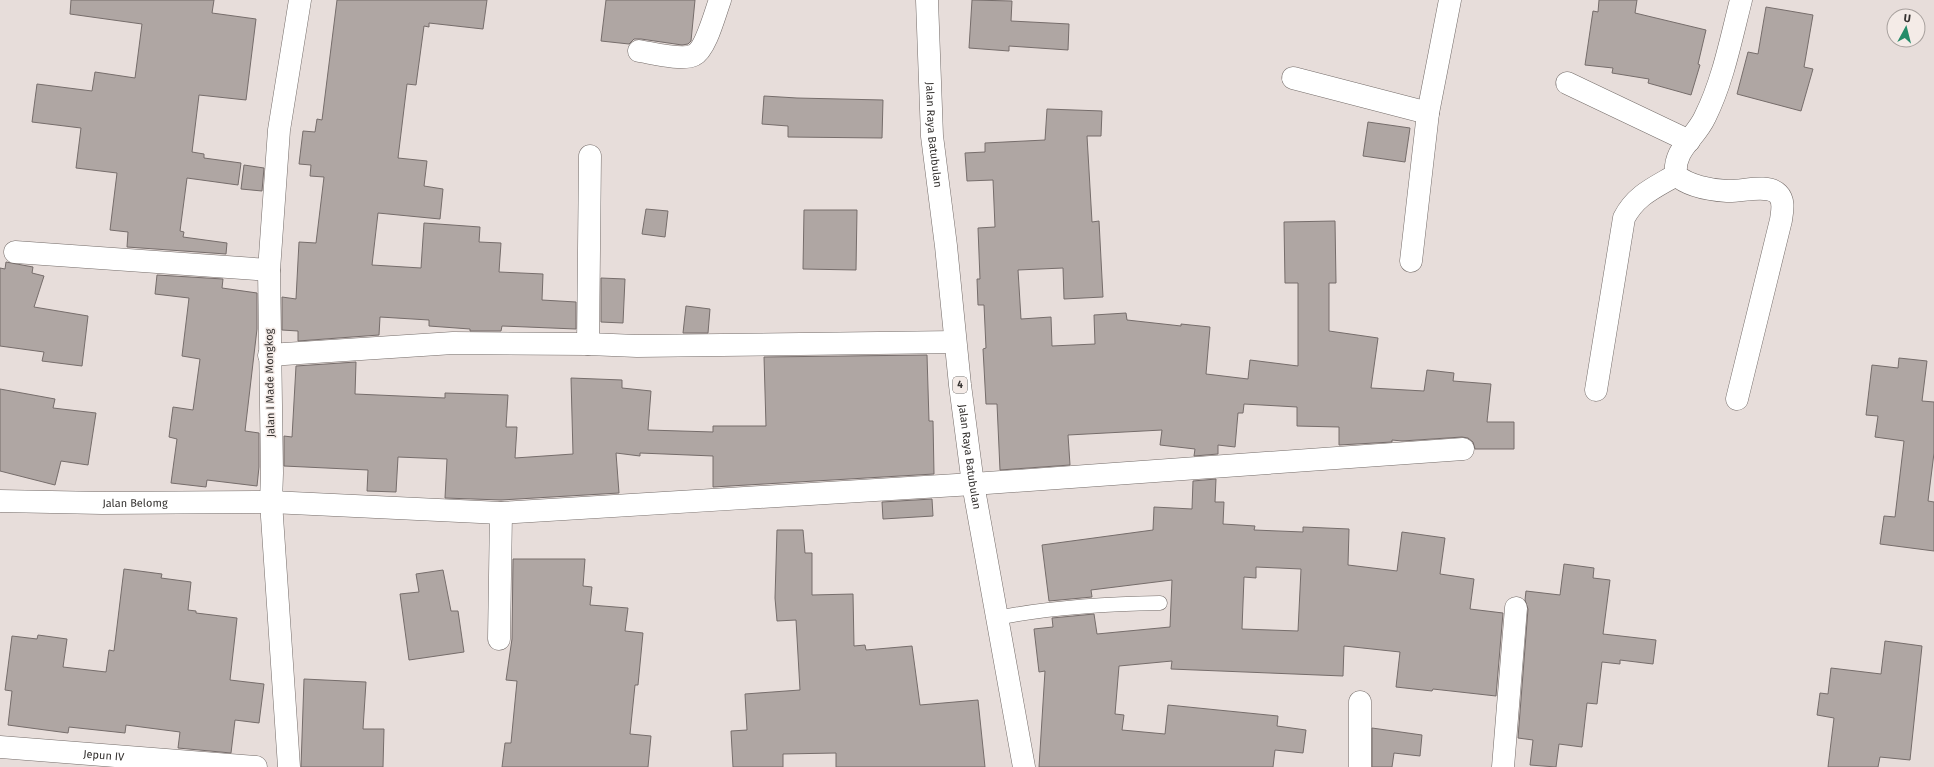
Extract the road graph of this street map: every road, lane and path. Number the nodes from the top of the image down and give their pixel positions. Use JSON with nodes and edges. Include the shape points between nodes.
{"nodes":[{"id":1,"x":300,"y":0,"type":"edge"},
{"id":2,"x":720,"y":0,"type":"edge"},
{"id":3,"x":928,"y":0,"type":"edge"},
{"id":4,"x":1450,"y":0,"type":"edge"},
{"id":5,"x":1741,"y":0,"type":"edge"},
{"id":6,"x":640,"y":51,"type":"dead end"},
{"id":7,"x":1293,"y":78,"type":"dead end"},
{"id":8,"x":1567,"y":83,"type":"dead end"},
{"id":9,"x":1428,"y":113,"type":"junction"},
{"id":10,"x":1689,"y":141,"type":"junction"},
{"id":11,"x":590,"y":156,"type":"dead end"},
{"id":12,"x":1676,"y":175,"type":"junction"},
{"id":13,"x":15,"y":252,"type":"dead end"},
{"id":14,"x":1411,"y":261,"type":"dead end"},
{"id":15,"x":269,"y":270,"type":"junction"},
{"id":16,"x":955,"y":342,"type":"junction"},
{"id":17,"x":588,"y":344,"type":"junction"},
{"id":18,"x":269,"y":355,"type":"junction"},
{"id":19,"x":1596,"y":390,"type":"dead end"},
{"id":20,"x":1737,"y":399,"type":"dead end"},
{"id":21,"x":1463,"y":449,"type":"dead end"},
{"id":22,"x":973,"y":484,"type":"junction"},
{"id":23,"x":0,"y":501,"type":"edge"},
{"id":24,"x":271,"y":502,"type":"junction"},
{"id":25,"x":501,"y":513,"type":"junction"},
{"id":26,"x":1160,"y":603,"type":"dead end"},
{"id":27,"x":1516,"y":608,"type":"dead end"},
{"id":28,"x":997,"y":618,"type":"junction"},
{"id":29,"x":499,"y":639,"type":"dead end"},
{"id":30,"x":1360,"y":702,"type":"dead end"},
{"id":31,"x":0,"y":747,"type":"edge"},
{"id":32,"x":256,"y":767,"type":"edge"},
{"id":33,"x":289,"y":767,"type":"edge"},
{"id":34,"x":1024,"y":767,"type":"edge"},
{"id":35,"x":1360,"y":767,"type":"edge"},
{"id":36,"x":1503,"y":767,"type":"edge"}],
"edges":[{"from":1,"to":15,"type":"main road","name":"Jalan I Made Mongkog","via":[[279,130]]},
{"from":2,"to":6,"type":"main road","via":[[701,49],[694,55],[683,57]]},
{"from":3,"to":16,"type":"main road","name":"Jalan Raya Batubulan","number":"4","via":[[932,136]]},
{"from":4,"to":9,"type":"main road"},
{"from":5,"to":10,"type":"main road","via":[[1718,84],[1705,117]]},
{"from":7,"to":9,"type":"main road"},
{"from":8,"to":10,"type":"main road"},
{"from":9,"to":14,"type":"main road"},
{"from":10,"to":12,"type":"main road","via":[[1678,154],[1674,165]]},
{"from":11,"to":17,"type":"main road"},
{"from":12,"to":19,"type":"main road","via":[[1631,205],[1624,218]]},
{"from":12,"to":20,"type":"main road","via":[[1684,182],[1727,191],[1772,190],[1779,195],[1783,204]]},
{"from":13,"to":15,"type":"main road"},
{"from":15,"to":18,"type":"main road","name":"Jalan I Made Mongkog"},
{"from":16,"to":17,"type":"main road","via":[[637,346]]},
{"from":16,"to":22,"type":"main road","name":"Jalan Raya Batubulan","number":"4"},
{"from":17,"to":18,"type":"main road","via":[[453,343]]},
{"from":18,"to":24,"type":"main road","name":"Jalan I Made Mongkog"},
{"from":21,"to":22,"type":"main road","name":"Jalan Belomg"},
{"from":22,"to":25,"type":"main road","name":"Jalan Belomg"},
{"from":22,"to":28,"type":"main road","name":"Jalan Raya Batubulan","number":"4"},
{"from":23,"to":24,"type":"main road","name":"Jalan Belomg","via":[[102,504]]},
{"from":24,"to":25,"type":"main road","name":"Jalan Belomg"},
{"from":24,"to":33,"type":"main road","name":"Jalan I Made Mongkog"},
{"from":25,"to":29,"type":"main road"},
{"from":26,"to":28,"type":"lane","via":[[1093,605],[1032,611]]},
{"from":27,"to":36,"type":"main road"},
{"from":28,"to":34,"type":"main road","name":"Jalan Raya Batubulan","number":"4"},
{"from":30,"to":35,"type":"main road"},
{"from":31,"to":32,"type":"main road","name":"Jepun IV"}]}
